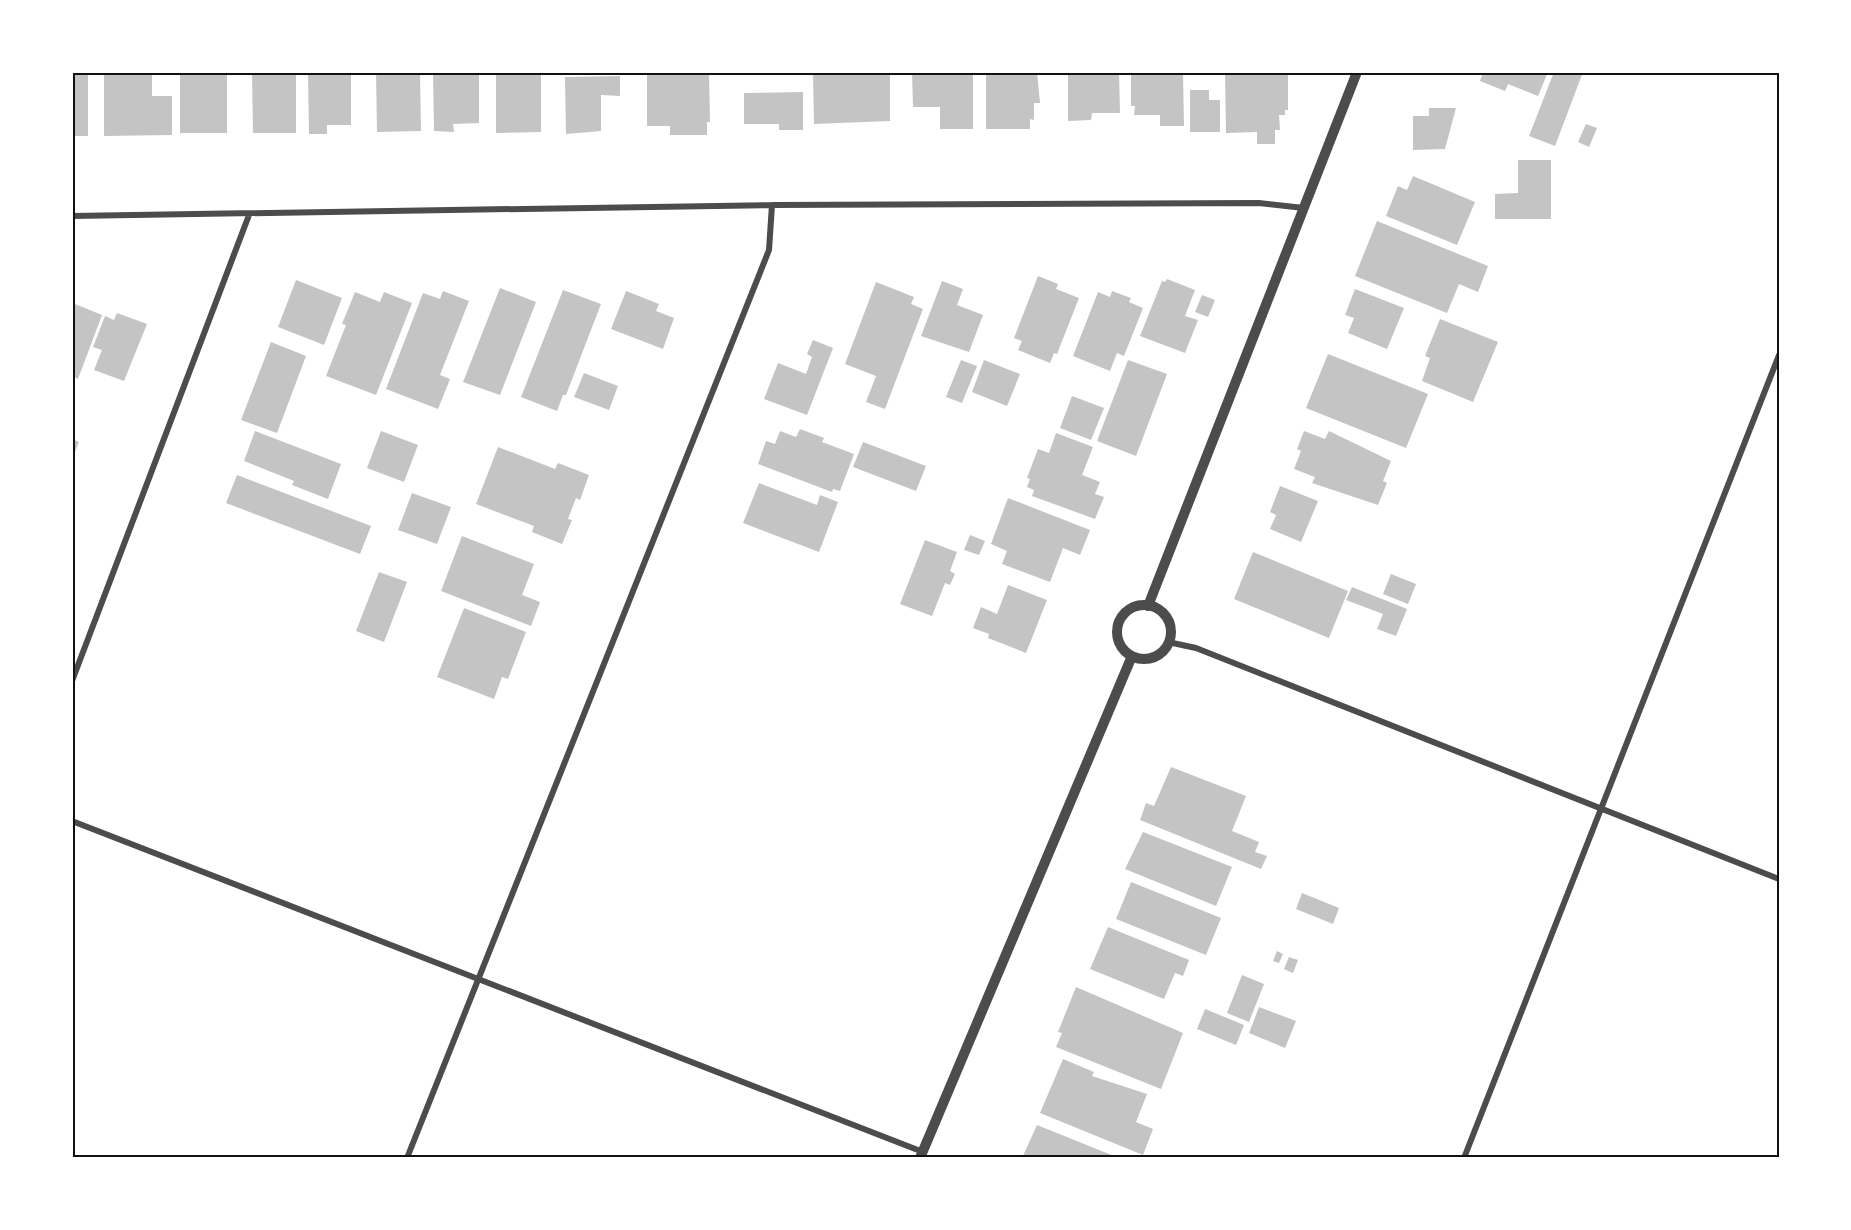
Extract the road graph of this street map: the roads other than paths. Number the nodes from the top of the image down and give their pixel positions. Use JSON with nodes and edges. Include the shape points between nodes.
{"nodes":[{"id":1,"x":1357,"y":72,"type":"edge"},
{"id":2,"x":772,"y":205,"type":"junction"},
{"id":3,"x":1304,"y":208,"type":"junction"},
{"id":4,"x":249,"y":215,"type":"junction"},
{"id":5,"x":72,"y":216,"type":"edge"},
{"id":6,"x":1779,"y":355,"type":"edge"},
{"id":7,"x":1148,"y":606,"type":"junction"},
{"id":8,"x":1168,"y":642,"type":"junction"},
{"id":9,"x":1132,"y":656,"type":"junction"},
{"id":10,"x":72,"y":681,"type":"edge"},
{"id":11,"x":1602,"y":808,"type":"junction"},
{"id":12,"x":72,"y":821,"type":"edge"},
{"id":13,"x":1779,"y":879,"type":"edge"},
{"id":14,"x":479,"y":978,"type":"junction"},
{"id":15,"x":922,"y":1155,"type":"edge"},
{"id":16,"x":407,"y":1158,"type":"edge"},
{"id":17,"x":1464,"y":1158,"type":"edge"}],
"edges":[{"from":1,"to":3,"type":"street"},
{"from":2,"to":3,"type":"street","via":[[1259,203]]},
{"from":2,"to":4,"type":"street"},
{"from":2,"to":14,"type":"street","via":[[769,250]]},
{"from":3,"to":7,"type":"street"},
{"from":4,"to":5,"type":"street"},
{"from":4,"to":10,"type":"street"},
{"from":6,"to":11,"type":"street"},
{"from":7,"to":8,"type":"street","via":[[1167,619]]},
{"from":7,"to":9,"type":"street","via":[[1128,610],[1117,626],[1118,642]]},
{"from":8,"to":9,"type":"street","via":[[1153,657]]},
{"from":8,"to":11,"type":"street","via":[[1196,648]]},
{"from":9,"to":15,"type":"street"},
{"from":11,"to":13,"type":"street"},
{"from":11,"to":17,"type":"street"},
{"from":12,"to":14,"type":"street"},
{"from":14,"to":15,"type":"street"},
{"from":14,"to":16,"type":"street"}]}
